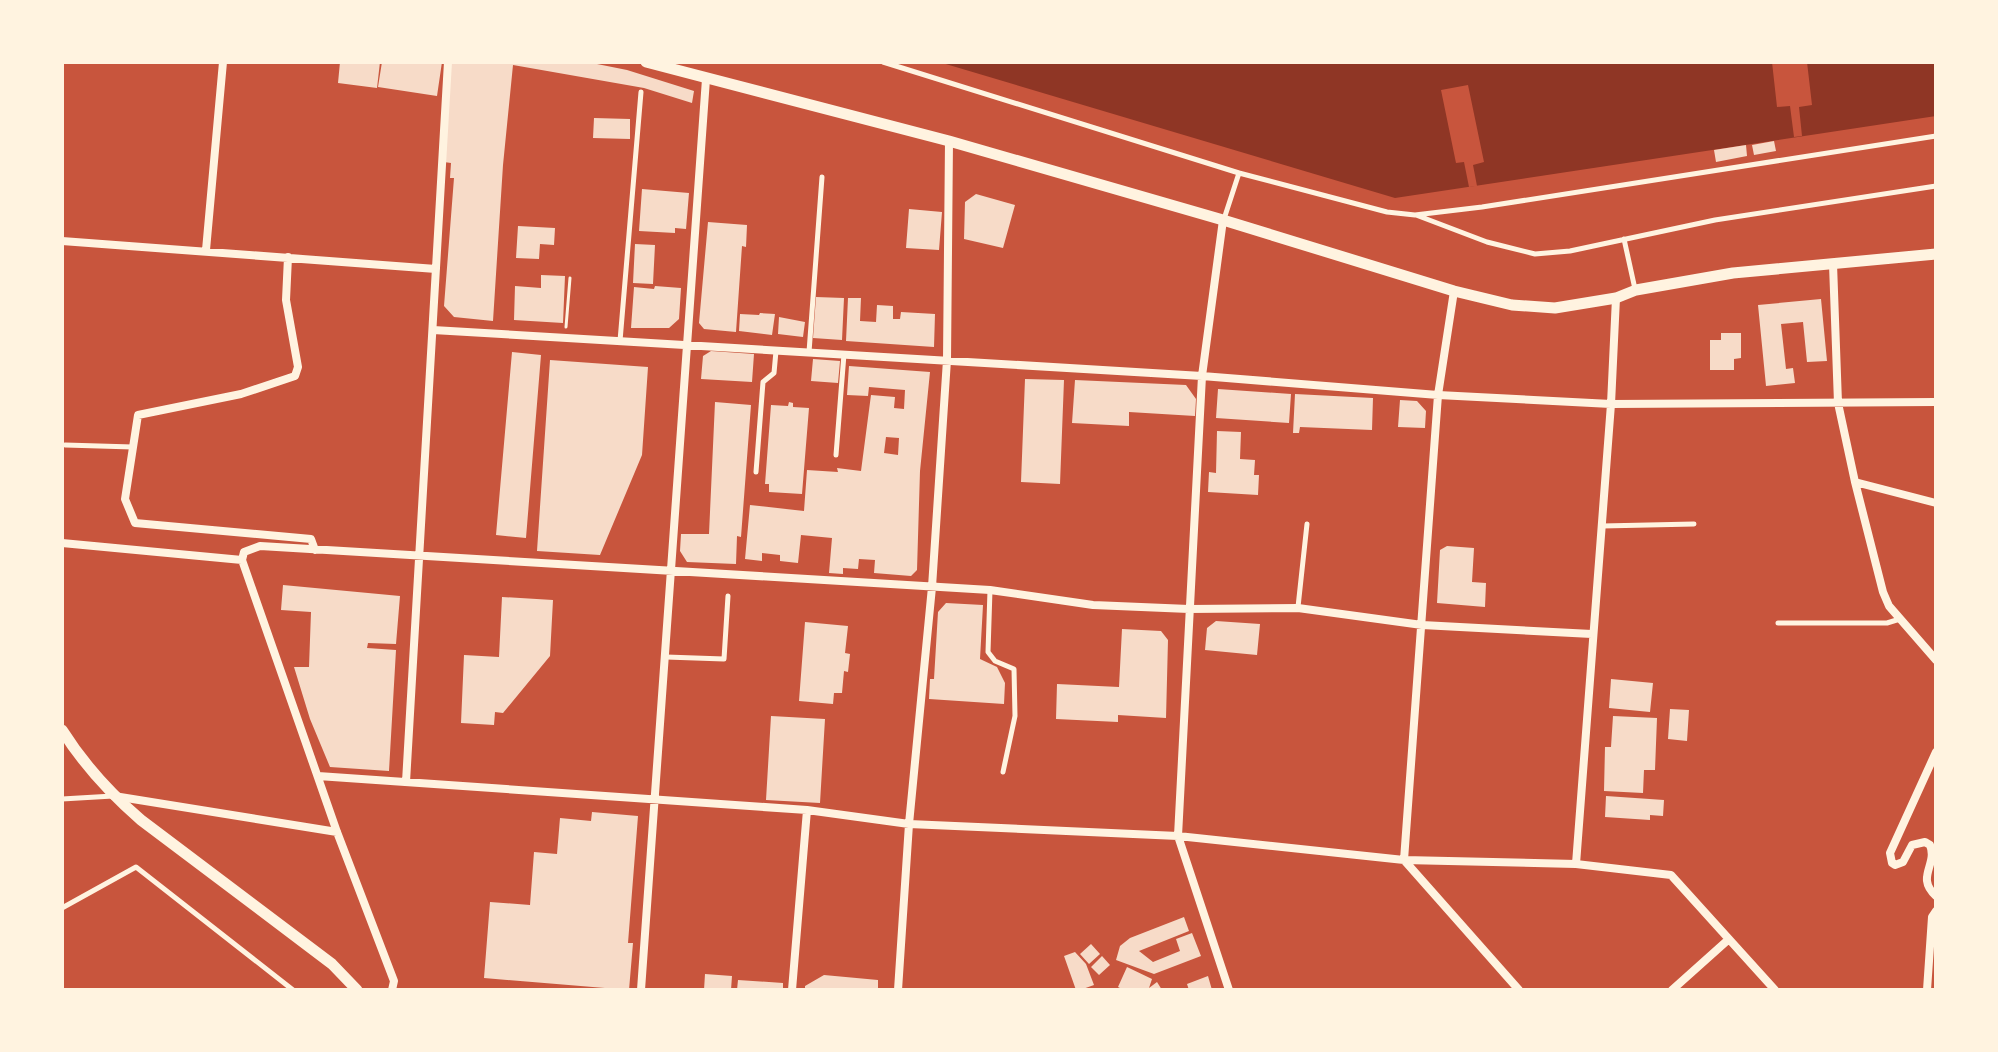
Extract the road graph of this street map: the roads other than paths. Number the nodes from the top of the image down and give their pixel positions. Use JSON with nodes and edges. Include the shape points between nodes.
{"nodes":[{"id":1,"x":223,"y":62,"type":"edge"},
{"id":2,"x":448,"y":62,"type":"edge"},
{"id":3,"x":646,"y":62,"type":"edge"},
{"id":4,"x":883,"y":62,"type":"edge"},
{"id":5,"x":706,"y":79,"type":"junction"},
{"id":6,"x":641,"y":92,"type":"dead end"},
{"id":7,"x":1936,"y":136,"type":"edge"},
{"id":8,"x":949,"y":141,"type":"junction"},
{"id":9,"x":1239,"y":173,"type":"junction"},
{"id":10,"x":822,"y":177,"type":"dead end"},
{"id":11,"x":1936,"y":186,"type":"edge"},
{"id":12,"x":1415,"y":215,"type":"junction"},
{"id":13,"x":1223,"y":220,"type":"junction"},
{"id":14,"x":1624,"y":239,"type":"junction"},
{"id":15,"x":62,"y":241,"type":"edge"},
{"id":16,"x":206,"y":250,"type":"junction"},
{"id":17,"x":1936,"y":254,"type":"edge"},
{"id":18,"x":288,"y":257,"type":"junction"},
{"id":19,"x":1833,"y":264,"type":"junction"},
{"id":20,"x":436,"y":269,"type":"junction"},
{"id":21,"x":1636,"y":290,"type":"junction"},
{"id":22,"x":1454,"y":291,"type":"junction"},
{"id":23,"x":1616,"y":298,"type":"junction"},
{"id":24,"x":433,"y":330,"type":"junction"},
{"id":25,"x":620,"y":341,"type":"junction"},
{"id":26,"x":686,"y":345,"type":"junction"},
{"id":27,"x":776,"y":350,"type":"junction"},
{"id":28,"x":809,"y":352,"type":"junction"},
{"id":29,"x":844,"y":354,"type":"junction"},
{"id":30,"x":947,"y":360,"type":"junction"},
{"id":31,"x":1202,"y":376,"type":"junction"},
{"id":32,"x":1438,"y":395,"type":"junction"},
{"id":33,"x":1936,"y":402,"type":"edge"},
{"id":34,"x":1838,"y":403,"type":"junction"},
{"id":35,"x":1611,"y":404,"type":"junction"},
{"id":36,"x":65,"y":445,"type":"dead end"},
{"id":37,"x":133,"y":447,"type":"junction"},
{"id":38,"x":836,"y":455,"type":"dead end"},
{"id":39,"x":756,"y":472,"type":"dead end"},
{"id":40,"x":1855,"y":482,"type":"junction"},
{"id":41,"x":1936,"y":503,"type":"edge"},
{"id":42,"x":1307,"y":524,"type":"dead end"},
{"id":43,"x":1694,"y":524,"type":"dead end"},
{"id":44,"x":1602,"y":526,"type":"junction"},
{"id":45,"x":62,"y":543,"type":"edge"},
{"id":46,"x":315,"y":550,"type":"junction"},
{"id":47,"x":419,"y":557,"type":"junction"},
{"id":48,"x":242,"y":560,"type":"junction"},
{"id":49,"x":671,"y":571,"type":"junction"},
{"id":50,"x":932,"y":587,"type":"junction"},
{"id":51,"x":990,"y":590,"type":"junction"},
{"id":52,"x":728,"y":596,"type":"dead end"},
{"id":53,"x":1298,"y":608,"type":"junction"},
{"id":54,"x":1189,"y":609,"type":"junction"},
{"id":55,"x":1900,"y":619,"type":"junction"},
{"id":56,"x":1778,"y":623,"type":"dead end"},
{"id":57,"x":1422,"y":625,"type":"junction"},
{"id":58,"x":1592,"y":634,"type":"junction"},
{"id":59,"x":666,"y":657,"type":"junction"},
{"id":60,"x":1936,"y":660,"type":"edge"},
{"id":61,"x":62,"y":730,"type":"edge"},
{"id":62,"x":1936,"y":752,"type":"edge"},
{"id":63,"x":1003,"y":772,"type":"dead end"},
{"id":64,"x":318,"y":776,"type":"junction"},
{"id":65,"x":406,"y":782,"type":"junction"},
{"id":66,"x":113,"y":796,"type":"junction"},
{"id":67,"x":62,"y":799,"type":"edge"},
{"id":68,"x":657,"y":799,"type":"junction"},
{"id":69,"x":807,"y":810,"type":"junction"},
{"id":70,"x":909,"y":824,"type":"junction"},
{"id":71,"x":337,"y":832,"type":"junction"},
{"id":72,"x":1178,"y":836,"type":"junction"},
{"id":73,"x":1404,"y":860,"type":"junction"},
{"id":74,"x":1576,"y":864,"type":"junction"},
{"id":75,"x":1936,"y":896,"type":"edge"},
{"id":76,"x":62,"y":908,"type":"edge"},
{"id":77,"x":1936,"y":911,"type":"edge"},
{"id":78,"x":1729,"y":939,"type":"junction"},
{"id":79,"x":293,"y":990,"type":"edge"},
{"id":80,"x":357,"y":990,"type":"edge"},
{"id":81,"x":392,"y":990,"type":"edge"},
{"id":82,"x":641,"y":990,"type":"edge"},
{"id":83,"x":792,"y":990,"type":"edge"},
{"id":84,"x":898,"y":990,"type":"edge"},
{"id":85,"x":1229,"y":990,"type":"edge"},
{"id":86,"x":1519,"y":990,"type":"edge"},
{"id":87,"x":1672,"y":990,"type":"edge"},
{"id":88,"x":1775,"y":990,"type":"edge"},
{"id":89,"x":1927,"y":990,"type":"edge"}],
"edges":[{"from":1,"to":16,"type":"street"},
{"from":2,"to":20,"type":"street"},
{"from":3,"to":5,"type":"street"},
{"from":4,"to":9,"type":"lane"},
{"from":5,"to":8,"type":"street"},
{"from":5,"to":26,"type":"street"},
{"from":6,"to":25,"type":"lane"},
{"from":7,"to":12,"type":"lane"},
{"from":8,"to":13,"type":"street"},
{"from":8,"to":30,"type":"street"},
{"from":9,"to":12,"type":"lane"},
{"from":9,"to":13,"type":"lane"},
{"from":10,"to":28,"type":"lane"},
{"from":11,"to":14,"type":"lane"},
{"from":12,"to":14,"type":"lane","via":[[1535,254]]},
{"from":13,"to":22,"type":"street"},
{"from":13,"to":31,"type":"street"},
{"from":14,"to":21,"type":"lane"},
{"from":15,"to":16,"type":"street"},
{"from":16,"to":18,"type":"street"},
{"from":17,"to":19,"type":"street"},
{"from":18,"to":20,"type":"street"},
{"from":18,"to":37,"type":"street","via":[[286,300],[298,367],[295,376],[241,394],[138,415]]},
{"from":19,"to":21,"type":"street","via":[[1733,273]]},
{"from":19,"to":34,"type":"street"},
{"from":20,"to":24,"type":"street"},
{"from":21,"to":23,"type":"street"},
{"from":22,"to":23,"type":"street","via":[[1512,305],[1555,308]]},
{"from":22,"to":32,"type":"street"},
{"from":23,"to":35,"type":"street"},
{"from":24,"to":25,"type":"street"},
{"from":24,"to":47,"type":"street"},
{"from":25,"to":26,"type":"street"},
{"from":26,"to":27,"type":"street"},
{"from":26,"to":49,"type":"street"},
{"from":27,"to":28,"type":"street"},
{"from":27,"to":39,"type":"lane","via":[[774,373],[763,382]]},
{"from":28,"to":29,"type":"street"},
{"from":29,"to":30,"type":"street"},
{"from":29,"to":38,"type":"lane"},
{"from":30,"to":31,"type":"street"},
{"from":30,"to":50,"type":"street"},
{"from":31,"to":32,"type":"street"},
{"from":31,"to":54,"type":"street"},
{"from":32,"to":35,"type":"street"},
{"from":32,"to":57,"type":"street"},
{"from":33,"to":34,"type":"street"},
{"from":34,"to":35,"type":"street"},
{"from":34,"to":40,"type":"street"},
{"from":35,"to":44,"type":"street"},
{"from":36,"to":37,"type":"lane"},
{"from":37,"to":46,"type":"street","via":[[125,499],[135,523],[311,539]]},
{"from":40,"to":41,"type":"street"},
{"from":40,"to":55,"type":"street","via":[[1883,592]]},
{"from":42,"to":53,"type":"lane"},
{"from":43,"to":44,"type":"lane"},
{"from":44,"to":58,"type":"street"},
{"from":45,"to":48,"type":"street"},
{"from":46,"to":47,"type":"street"},
{"from":46,"to":48,"type":"street","via":[[260,546],[244,552]]},
{"from":47,"to":49,"type":"street"},
{"from":47,"to":65,"type":"street"},
{"from":48,"to":64,"type":"street"},
{"from":49,"to":50,"type":"street"},
{"from":49,"to":59,"type":"street"},
{"from":50,"to":51,"type":"street"},
{"from":50,"to":70,"type":"street"},
{"from":51,"to":54,"type":"street","via":[[1093,605]]},
{"from":51,"to":63,"type":"lane","via":[[988,652],[1014,669],[1015,716]]},
{"from":52,"to":59,"type":"lane","via":[[724,659]]},
{"from":53,"to":54,"type":"street"},
{"from":53,"to":57,"type":"street"},
{"from":54,"to":72,"type":"street"},
{"from":55,"to":56,"type":"lane"},
{"from":55,"to":60,"type":"street"},
{"from":57,"to":58,"type":"street"},
{"from":57,"to":73,"type":"street"},
{"from":58,"to":74,"type":"street"},
{"from":59,"to":68,"type":"street"},
{"from":61,"to":66,"type":"street"},
{"from":62,"to":75,"type":"street","via":[[1890,853],[1895,865],[1903,862],[1912,845],[1930,845],[1926,879]]},
{"from":64,"to":65,"type":"street"},
{"from":64,"to":71,"type":"street"},
{"from":65,"to":68,"type":"street"},
{"from":66,"to":67,"type":"lane"},
{"from":66,"to":71,"type":"street"},
{"from":66,"to":80,"type":"street","via":[[332,964]]},
{"from":68,"to":69,"type":"street"},
{"from":68,"to":82,"type":"street"},
{"from":69,"to":70,"type":"street"},
{"from":69,"to":83,"type":"street"},
{"from":70,"to":72,"type":"street"},
{"from":70,"to":84,"type":"street"},
{"from":71,"to":81,"type":"street","via":[[394,981]]},
{"from":72,"to":73,"type":"street"},
{"from":72,"to":85,"type":"street"},
{"from":73,"to":74,"type":"street"},
{"from":73,"to":86,"type":"street"},
{"from":74,"to":78,"type":"street","via":[[1671,875]]},
{"from":76,"to":79,"type":"lane","via":[[136,867]]},
{"from":77,"to":89,"type":"street"},
{"from":78,"to":87,"type":"street"},
{"from":78,"to":88,"type":"street"}]}
